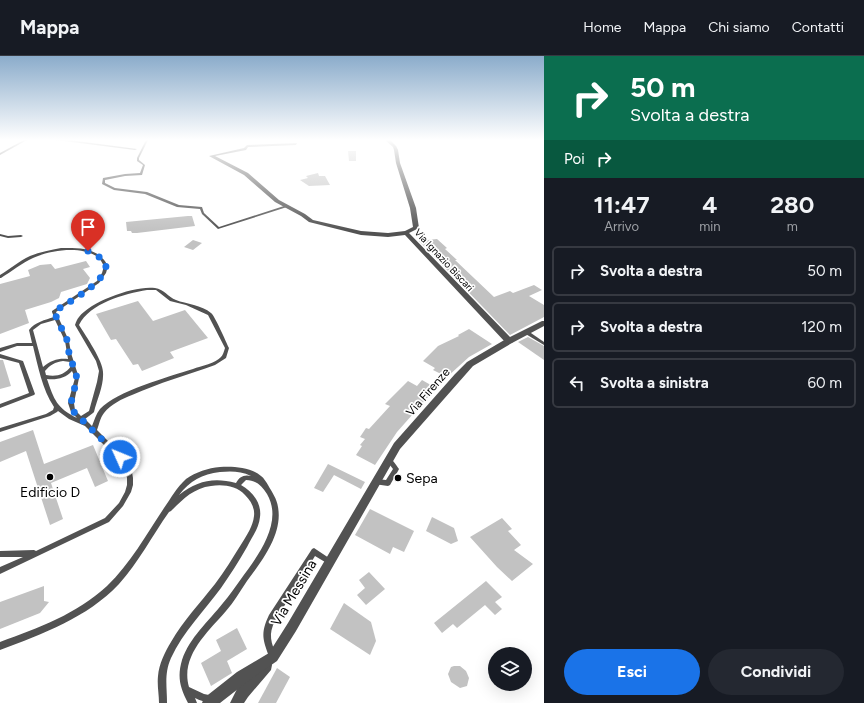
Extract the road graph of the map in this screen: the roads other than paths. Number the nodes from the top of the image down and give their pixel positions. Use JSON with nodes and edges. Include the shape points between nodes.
{"nodes":[{"id":1,"x":142,"y":170,"type":"edge"},
{"id":2,"x":238,"y":170,"type":"edge"},
{"id":3,"x":400,"y":170,"type":"edge"},
{"id":4,"x":285,"y":207,"type":"junction"},
{"id":5,"x":406,"y":233,"type":"junction"},
{"id":6,"x":0,"y":235,"type":"edge"},
{"id":7,"x":21,"y":236,"type":"dead end"},
{"id":8,"x":0,"y":277,"type":"edge"},
{"id":9,"x":56,"y":318,"type":"junction"},
{"id":10,"x":544,"y":323,"type":"edge"},
{"id":11,"x":526,"y":332,"type":"junction"},
{"id":12,"x":509,"y":341,"type":"junction"},
{"id":13,"x":544,"y":344,"type":"edge"},
{"id":14,"x":35,"y":345,"type":"junction"},
{"id":15,"x":0,"y":350,"type":"edge"},
{"id":16,"x":0,"y":356,"type":"edge"},
{"id":17,"x":72,"y":364,"type":"junction"},
{"id":18,"x":43,"y":370,"type":"junction"},
{"id":19,"x":45,"y":377,"type":"junction"},
{"id":20,"x":71,"y":403,"type":"junction"},
{"id":21,"x":0,"y":406,"type":"edge"},
{"id":22,"x":59,"y":408,"type":"junction"},
{"id":23,"x":91,"y":412,"type":"junction"},
{"id":24,"x":101,"y":413,"type":"junction"},
{"id":25,"x":82,"y":418,"type":"junction"},
{"id":26,"x":92,"y":428,"type":"junction"},
{"id":27,"x":0,"y":430,"type":"edge"},
{"id":28,"x":263,"y":483,"type":"junction"},
{"id":29,"x":237,"y":486,"type":"junction"},
{"id":30,"x":360,"y":509,"type":"joint"},
{"id":31,"x":163,"y":515,"type":"junction"},
{"id":32,"x":37,"y":553,"type":"junction"},
{"id":33,"x":0,"y":554,"type":"edge"},
{"id":34,"x":330,"y":562,"type":"junction"},
{"id":35,"x":0,"y":571,"type":"edge"},
{"id":36,"x":0,"y":646,"type":"edge"},
{"id":37,"x":273,"y":656,"type":"junction"},
{"id":38,"x":186,"y":690,"type":"junction"},
{"id":39,"x":211,"y":701,"type":"edge"},
{"id":40,"x":163,"y":703,"type":"edge"},
{"id":41,"x":193,"y":703,"type":"edge"},
{"id":42,"x":237,"y":703,"type":"edge"}],
"edges":[{"from":1,"to":4,"type":"lane","via":[[141,174],[111,177],[102,182],[114,189],[146,193],[178,206],[201,208],[218,228]]},
{"from":2,"to":4,"type":"street"},
{"from":3,"to":5,"type":"street","name":"Via Ignazio Biscari","via":[[413,208],[416,228]]},
{"from":4,"to":5,"type":"street","via":[[312,222],[361,233]]},
{"from":5,"to":12,"type":"street","name":"Via Ignazio Biscari"},
{"from":6,"to":7,"type":"lane"},
{"from":8,"to":9,"type":"lane","via":[[31,258],[47,252],[78,249],[100,256],[106,266],[102,277],[54,312]]},
{"from":9,"to":14,"type":"lane","via":[[33,327],[31,330]]},
{"from":9,"to":17,"type":"lane","via":[[67,340]]},
{"from":10,"to":11,"type":"street","name":"Via Firenze"},
{"from":11,"to":12,"type":"street","name":"Via Firenze"},
{"from":11,"to":13,"type":"lane"},
{"from":12,"to":30,"type":"street","name":"Via Firenze","via":[[470,364],[458,376],[397,446]]},
{"from":14,"to":15,"type":"lane","via":[[17,344]]},
{"from":14,"to":18,"type":"lane"},
{"from":16,"to":21,"type":"lane","via":[[21,362],[32,394]]},
{"from":17,"to":18,"type":"lane","via":[[67,360],[56,361]]},
{"from":17,"to":19,"type":"lane","via":[[71,370],[62,376]]},
{"from":17,"to":20,"type":"lane","via":[[77,378]]},
{"from":18,"to":19,"type":"lane"},
{"from":19,"to":22,"type":"lane"},
{"from":20,"to":22,"type":"lane","via":[[68,408]]},
{"from":20,"to":25,"type":"lane","via":[[73,411]]},
{"from":22,"to":26,"type":"lane"},
{"from":22,"to":27,"type":"lane","via":[[48,415]]},
{"from":23,"to":24,"type":"lane"},
{"from":23,"to":24,"type":"lane","via":[[101,371],[78,325],[80,319],[94,307],[108,300],[150,288],[158,290],[171,300],[195,307],[213,317],[227,348],[222,359],[134,391],[103,409]]},
{"from":23,"to":25,"type":"lane"},
{"from":24,"to":26,"type":"lane"},
{"from":25,"to":26,"type":"lane"},
{"from":26,"to":32,"type":"lane","via":[[125,463],[130,473],[128,490],[120,506],[107,520]]},
{"from":28,"to":29,"type":"lane","via":[[254,478],[244,477]]},
{"from":28,"to":31,"type":"lane","via":[[252,473],[234,469],[210,470],[194,477],[178,491]]},
{"from":28,"to":38,"type":"lane","via":[[274,501],[275,523],[271,536],[265,551],[188,655],[183,682]]},
{"from":29,"to":31,"type":"lane","via":[[212,483],[196,487],[184,494]]},
{"from":29,"to":40,"type":"lane","via":[[246,490],[255,500],[257,522],[219,585],[178,636],[163,668]]},
{"from":30,"to":34,"type":"street","name":"Via Messina"},
{"from":31,"to":36,"type":"lane","via":[[121,576],[102,594],[67,620]]},
{"from":32,"to":33,"type":"lane"},
{"from":32,"to":35,"type":"lane"},
{"from":34,"to":37,"type":"street","name":"Via Messina"},
{"from":34,"to":37,"type":"lane","via":[[314,551],[272,618],[266,629],[267,643]]},
{"from":37,"to":39,"type":"street"},
{"from":37,"to":42,"type":"street"},
{"from":38,"to":39,"type":"lane"},
{"from":38,"to":41,"type":"lane"}]}
